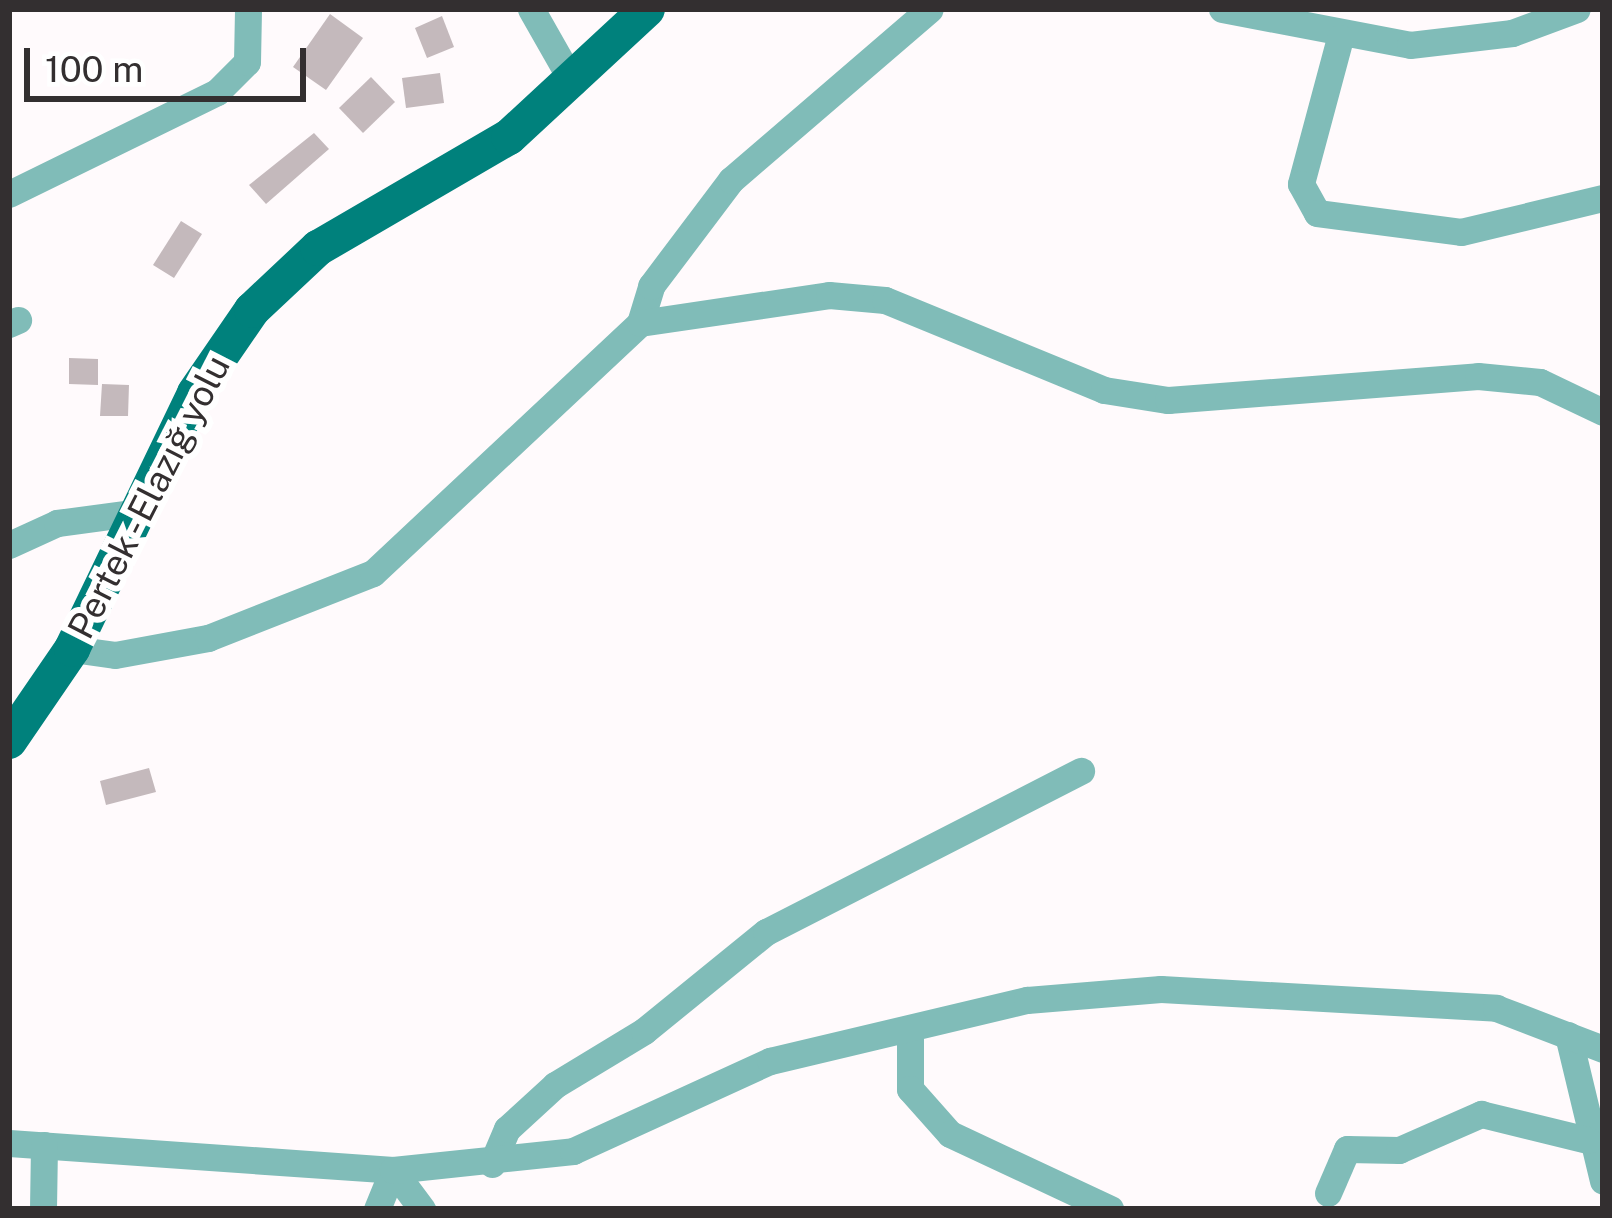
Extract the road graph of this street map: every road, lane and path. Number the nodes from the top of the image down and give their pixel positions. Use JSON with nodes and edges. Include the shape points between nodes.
{"nodes":[{"id":1,"x":248,"y":9,"type":"edge"},
{"id":2,"x":530,"y":9,"type":"edge"},
{"id":3,"x":647,"y":9,"type":"edge"},
{"id":4,"x":930,"y":9,"type":"edge"},
{"id":5,"x":1222,"y":9,"type":"edge"},
{"id":6,"x":1577,"y":9,"type":"edge"},
{"id":7,"x":1326,"y":26,"type":"edge"},
{"id":8,"x":573,"y":82,"type":"junction"},
{"id":9,"x":9,"y":194,"type":"edge"},
{"id":10,"x":1603,"y":198,"type":"edge"},
{"id":11,"x":640,"y":323,"type":"junction"},
{"id":12,"x":1603,"y":412,"type":"edge"},
{"id":13,"x":139,"y":512,"type":"junction"},
{"id":14,"x":9,"y":545,"type":"edge"},
{"id":15,"x":72,"y":649,"type":"junction"},
{"id":16,"x":9,"y":741,"type":"edge"},
{"id":17,"x":1081,"y":771,"type":"dead end"},
{"id":18,"x":910,"y":1030,"type":"junction"},
{"id":19,"x":1568,"y":1035,"type":"junction"},
{"id":20,"x":1603,"y":1049,"type":"edge"},
{"id":21,"x":1588,"y":1140,"type":"junction"},
{"id":22,"x":9,"y":1143,"type":"edge"},
{"id":23,"x":44,"y":1144,"type":"junction"},
{"id":24,"x":492,"y":1164,"type":"junction"},
{"id":25,"x":393,"y":1170,"type":"junction"},
{"id":26,"x":1603,"y":1181,"type":"edge"},
{"id":27,"x":1328,"y":1193,"type":"dead end"},
{"id":28,"x":43,"y":1209,"type":"edge"},
{"id":29,"x":377,"y":1209,"type":"edge"},
{"id":30,"x":422,"y":1209,"type":"edge"},
{"id":31,"x":1111,"y":1209,"type":"edge"}],
"edges":[{"from":1,"to":9,"type":"street","via":[[247,62],[217,92]]},
{"from":2,"to":8,"type":"street"},
{"from":3,"to":8,"type":"main road","name":"Pertek - Elazığ yolu"},
{"from":4,"to":11,"type":"street","via":[[731,180],[652,286]]},
{"from":5,"to":7,"type":"street"},
{"from":6,"to":7,"type":"street","via":[[1462,42]]},
{"from":7,"to":10,"type":"street","via":[[1300,184],[1317,213],[1461,232]]},
{"from":8,"to":13,"type":"main road","name":"Pertek - Elazığ yolu","via":[[509,137],[282,278],[218,355]]},
{"from":11,"to":12,"type":"street","via":[[867,298],[957,323],[1104,390],[1168,400],[1478,376],[1540,382]]},
{"from":11,"to":15,"type":"street","via":[[373,574],[208,638],[115,655]]},
{"from":13,"to":14,"type":"street","via":[[57,523]]},
{"from":13,"to":15,"type":"main road","name":"Pertek - Elazığ yolu"},
{"from":15,"to":16,"type":"main road","name":"Pertek - Elazığ yolu"},
{"from":17,"to":24,"type":"street","via":[[766,932],[534,1102]]},
{"from":18,"to":19,"type":"street","via":[[1027,1000],[1161,988],[1496,1008]]},
{"from":18,"to":24,"type":"street","via":[[770,1061],[636,1129]]},
{"from":18,"to":31,"type":"street","via":[[910,1089],[950,1134]]},
{"from":19,"to":20,"type":"street"},
{"from":19,"to":21,"type":"street"},
{"from":21,"to":26,"type":"street"},
{"from":21,"to":27,"type":"street","via":[[1480,1114],[1400,1150],[1347,1149]]},
{"from":22,"to":23,"type":"street"},
{"from":23,"to":25,"type":"street"},
{"from":23,"to":28,"type":"street"},
{"from":24,"to":25,"type":"street"},
{"from":25,"to":29,"type":"street"},
{"from":25,"to":30,"type":"street"}]}
